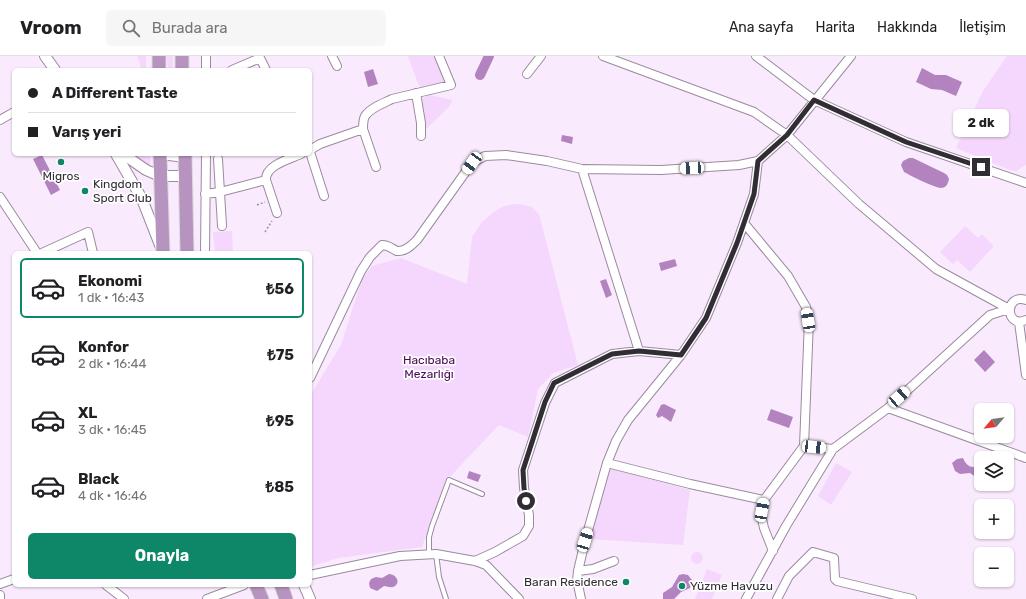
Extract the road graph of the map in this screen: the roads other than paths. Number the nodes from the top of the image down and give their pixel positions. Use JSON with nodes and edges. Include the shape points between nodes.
{"nodes":[{"id":1,"x":45,"y":56,"type":"edge"},
{"id":2,"x":159,"y":56,"type":"edge"},
{"id":3,"x":182,"y":56,"type":"edge"},
{"id":4,"x":206,"y":56,"type":"edge"},
{"id":5,"x":332,"y":56,"type":"edge"},
{"id":6,"x":439,"y":56,"type":"edge"},
{"id":7,"x":541,"y":56,"type":"edge"},
{"id":8,"x":603,"y":56,"type":"edge"},
{"id":9,"x":756,"y":56,"type":"edge"},
{"id":10,"x":851,"y":56,"type":"edge"},
{"id":11,"x":261,"y":57,"type":"edge"},
{"id":12,"x":337,"y":66,"type":"dead end"},
{"id":13,"x":54,"y":68,"type":"edge"},
{"id":14,"x":159,"y":68,"type":"edge"},
{"id":15,"x":182,"y":68,"type":"edge"},
{"id":16,"x":206,"y":68,"type":"edge"},
{"id":17,"x":236,"y":68,"type":"edge"},
{"id":18,"x":265,"y":68,"type":"edge"},
{"id":19,"x":527,"y":74,"type":"dead end"},
{"id":20,"x":416,"y":93,"type":"junction"},
{"id":21,"x":814,"y":100,"type":"junction"},
{"id":22,"x":12,"y":113,"type":"edge"},
{"id":23,"x":0,"y":120,"type":"edge"},
{"id":24,"x":363,"y":129,"type":"junction"},
{"id":25,"x":787,"y":135,"type":"junction"},
{"id":26,"x":420,"y":136,"type":"dead end"},
{"id":27,"x":312,"y":150,"type":"edge"},
{"id":28,"x":117,"y":156,"type":"edge"},
{"id":29,"x":126,"y":156,"type":"edge"},
{"id":30,"x":160,"y":156,"type":"edge"},
{"id":31,"x":185,"y":156,"type":"edge"},
{"id":32,"x":206,"y":156,"type":"edge"},
{"id":33,"x":312,"y":156,"type":"edge"},
{"id":34,"x":283,"y":158,"type":"edge"},
{"id":35,"x":218,"y":159,"type":"dead end"},
{"id":36,"x":758,"y":161,"type":"junction"},
{"id":37,"x":376,"y":167,"type":"dead end"},
{"id":38,"x":582,"y":169,"type":"junction"},
{"id":39,"x":160,"y":176,"type":"junction"},
{"id":40,"x":185,"y":176,"type":"junction"},
{"id":41,"x":266,"y":180,"type":"junction"},
{"id":42,"x":1026,"y":182,"type":"edge"},
{"id":43,"x":220,"y":192,"type":"junction"},
{"id":44,"x":205,"y":194,"type":"junction"},
{"id":45,"x":324,"y":196,"type":"dead end"},
{"id":46,"x":0,"y":197,"type":"edge"},
{"id":47,"x":277,"y":212,"type":"road end"},
{"id":48,"x":744,"y":223,"type":"junction"},
{"id":49,"x":222,"y":226,"type":"dead end"},
{"id":50,"x":36,"y":251,"type":"edge"},
{"id":51,"x":46,"y":251,"type":"edge"},
{"id":52,"x":93,"y":251,"type":"edge"},
{"id":53,"x":162,"y":251,"type":"edge"},
{"id":54,"x":163,"y":251,"type":"edge"},
{"id":55,"x":187,"y":251,"type":"edge"},
{"id":56,"x":205,"y":251,"type":"edge"},
{"id":57,"x":1026,"y":300,"type":"edge"},
{"id":58,"x":1009,"y":309,"type":"junction"},
{"id":59,"x":1023,"y":321,"type":"edge"},
{"id":60,"x":639,"y":351,"type":"junction"},
{"id":61,"x":681,"y":355,"type":"junction"},
{"id":62,"x":312,"y":374,"type":"edge"},
{"id":63,"x":1026,"y":376,"type":"edge"},
{"id":64,"x":888,"y":408,"type":"junction"},
{"id":65,"x":804,"y":446,"type":"junction"},
{"id":66,"x":833,"y":449,"type":"junction"},
{"id":67,"x":1026,"y":458,"type":"edge"},
{"id":68,"x":607,"y":463,"type":"junction"},
{"id":69,"x":482,"y":494,"type":"dead end"},
{"id":70,"x":764,"y":500,"type":"junction"},
{"id":71,"x":773,"y":551,"type":"junction"},
{"id":72,"x":432,"y":554,"type":"junction"},
{"id":73,"x":475,"y":561,"type":"junction"},
{"id":74,"x":614,"y":561,"type":"dead end"},
{"id":75,"x":578,"y":571,"type":"junction"},
{"id":76,"x":312,"y":576,"type":"edge"},
{"id":77,"x":12,"y":580,"type":"edge"},
{"id":78,"x":0,"y":584,"type":"edge"},
{"id":79,"x":109,"y":587,"type":"edge"},
{"id":80,"x":237,"y":587,"type":"edge"},
{"id":81,"x":257,"y":587,"type":"edge"},
{"id":82,"x":282,"y":587,"type":"edge"},
{"id":83,"x":305,"y":587,"type":"edge"},
{"id":84,"x":0,"y":595,"type":"edge"},
{"id":85,"x":0,"y":599,"type":"edge"},
{"id":86,"x":124,"y":599,"type":"edge"},
{"id":87,"x":207,"y":599,"type":"edge"},
{"id":88,"x":262,"y":599,"type":"edge"},
{"id":89,"x":286,"y":599,"type":"edge"},
{"id":90,"x":310,"y":599,"type":"edge"},
{"id":91,"x":446,"y":599,"type":"edge"},
{"id":92,"x":519,"y":599,"type":"edge"},
{"id":93,"x":581,"y":599,"type":"edge"},
{"id":94,"x":746,"y":599,"type":"edge"},
{"id":95,"x":777,"y":599,"type":"edge"},
{"id":96,"x":912,"y":599,"type":"edge"}],
"edges":[{"from":1,"to":13,"type":"street"},
{"from":2,"to":14,"type":"highway"},
{"from":3,"to":15,"type":"highway"},
{"from":4,"to":16,"type":"street"},
{"from":5,"to":12,"type":"street"},
{"from":6,"to":20,"type":"street","via":[[451,86]]},
{"from":7,"to":19,"type":"street"},
{"from":8,"to":25,"type":"street","via":[[754,112]]},
{"from":9,"to":21,"type":"street"},
{"from":10,"to":21,"type":"street"},
{"from":11,"to":17,"type":"street"},
{"from":11,"to":18,"type":"street"},
{"from":20,"to":24,"type":"street","via":[[392,99],[370,111],[365,117]]},
{"from":20,"to":26,"type":"street","via":[[422,123]]},
{"from":21,"to":25,"type":"street"},
{"from":21,"to":42,"type":"street","via":[[906,142]]},
{"from":22,"to":23,"type":"street"},
{"from":24,"to":27,"type":"street","via":[[320,144]]},
{"from":24,"to":37,"type":"street"},
{"from":25,"to":36,"type":"street"},
{"from":25,"to":58,"type":"street","via":[[859,204],[936,269]]},
{"from":28,"to":53,"type":"street","via":[[142,199]]},
{"from":29,"to":39,"type":"street"},
{"from":30,"to":39,"type":"highway"},
{"from":31,"to":40,"type":"highway"},
{"from":32,"to":44,"type":"street"},
{"from":33,"to":45,"type":"street"},
{"from":34,"to":41,"type":"street","via":[[268,171]]},
{"from":35,"to":43,"type":"street"},
{"from":36,"to":38,"type":"street","via":[[739,165],[661,170]]},
{"from":36,"to":48,"type":"street","via":[[754,194]]},
{"from":38,"to":60,"type":"street"},
{"from":38,"to":62,"type":"street","via":[[506,155],[485,156],[472,163],[409,248],[397,251],[382,245],[370,257]]},
{"from":39,"to":40,"type":"street"},
{"from":39,"to":54,"type":"highway"},
{"from":40,"to":55,"type":"highway"},
{"from":41,"to":43,"type":"street"},
{"from":41,"to":47,"type":"street"},
{"from":43,"to":44,"type":"street"},
{"from":43,"to":49,"type":"street"},
{"from":44,"to":56,"type":"street"},
{"from":46,"to":50,"type":"street"},
{"from":48,"to":61,"type":"street","via":[[706,318]]},
{"from":48,"to":65,"type":"street","via":[[788,276],[806,307],[808,320]]},
{"from":51,"to":52,"type":"street","via":[[88,232]]},
{"from":57,"to":58,"type":"street","via":[[1015,300]]},
{"from":58,"to":59,"type":"street","via":[[1013,319]]},
{"from":58,"to":64,"type":"street","via":[[990,315]]},
{"from":59,"to":63,"type":"street"},
{"from":60,"to":61,"type":"street"},
{"from":60,"to":73,"type":"street","via":[[612,354],[554,383],[545,402],[523,470],[529,526],[523,536]]},
{"from":61,"to":68,"type":"street","via":[[628,420]]},
{"from":64,"to":66,"type":"street"},
{"from":64,"to":67,"type":"street"},
{"from":65,"to":66,"type":"street"},
{"from":65,"to":70,"type":"street"},
{"from":66,"to":71,"type":"street"},
{"from":68,"to":70,"type":"street"},
{"from":68,"to":75,"type":"street"},
{"from":69,"to":72,"type":"lane","via":[[449,480],[429,537]]},
{"from":70,"to":71,"type":"street","via":[[762,519]]},
{"from":71,"to":94,"type":"street"},
{"from":72,"to":73,"type":"street"},
{"from":72,"to":76,"type":"street","via":[[400,556]]},
{"from":72,"to":91,"type":"lane"},
{"from":73,"to":92,"type":"street","via":[[486,565]]},
{"from":74,"to":75,"type":"street"},
{"from":75,"to":93,"type":"street"},
{"from":77,"to":78,"type":"street"},
{"from":79,"to":86,"type":"street"},
{"from":80,"to":87,"type":"street"},
{"from":81,"to":88,"type":"highway"},
{"from":82,"to":89,"type":"highway"},
{"from":83,"to":90,"type":"street"},
{"from":84,"to":85,"type":"street"},
{"from":95,"to":96,"type":"street","via":[[788,576],[814,552],[834,558],[837,581]]}]}
